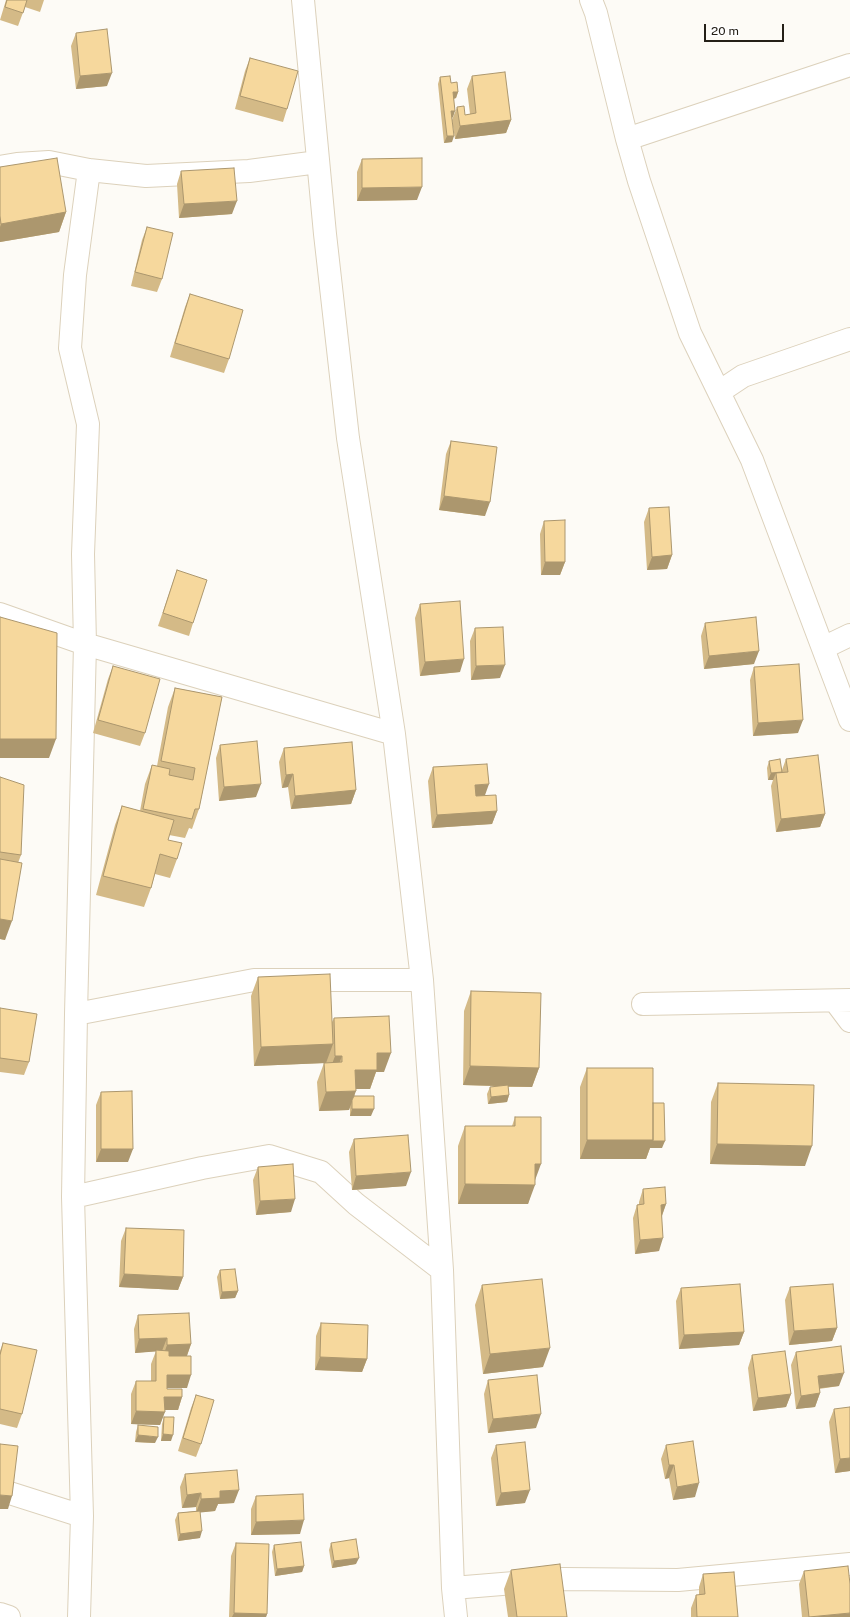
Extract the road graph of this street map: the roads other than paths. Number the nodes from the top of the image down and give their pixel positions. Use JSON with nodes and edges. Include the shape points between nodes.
{"nodes":[{"id":1,"x":303,"y":0,"type":"edge"},
{"id":2,"x":592,"y":0,"type":"edge"},
{"id":3,"x":850,"y":65,"type":"edge"},
{"id":4,"x":627,"y":139,"type":"junction"},
{"id":5,"x":318,"y":162,"type":"junction"},
{"id":6,"x":0,"y":167,"type":"edge"},
{"id":7,"x":89,"y":170,"type":"junction"},
{"id":8,"x":850,"y":339,"type":"edge"},
{"id":9,"x":719,"y":392,"type":"junction"},
{"id":10,"x":0,"y":614,"type":"edge"},
{"id":11,"x":850,"y":635,"type":"edge"},
{"id":12,"x":85,"y":644,"type":"junction"},
{"id":13,"x":823,"y":648,"type":"junction"},
{"id":14,"x":850,"y":720,"type":"edge"},
{"id":15,"x":394,"y":734,"type":"junction"},
{"id":16,"x":422,"y":980,"type":"junction"},
{"id":17,"x":842,"y":1000,"type":"edge"},
{"id":18,"x":643,"y":1004,"type":"dead end"},
{"id":19,"x":76,"y":1014,"type":"junction"},
{"id":20,"x":850,"y":1021,"type":"edge"},
{"id":21,"x":73,"y":1197,"type":"junction"},
{"id":22,"x":442,"y":1270,"type":"junction"},
{"id":23,"x":0,"y":1490,"type":"edge"},
{"id":24,"x":82,"y":1516,"type":"junction"},
{"id":25,"x":850,"y":1564,"type":"edge"},
{"id":26,"x":453,"y":1588,"type":"junction"},
{"id":27,"x":0,"y":1614,"type":"edge"},
{"id":28,"x":9,"y":1617,"type":"edge"},
{"id":29,"x":79,"y":1617,"type":"edge"},
{"id":30,"x":456,"y":1617,"type":"edge"}],
"edges":[{"from":1,"to":5,"type":"street"},
{"from":2,"to":4,"type":"street"},
{"from":3,"to":4,"type":"street"},
{"from":4,"to":9,"type":"street","via":[[638,181],[690,333]]},
{"from":5,"to":7,"type":"street","via":[[249,171],[146,176]]},
{"from":5,"to":15,"type":"street","via":[[348,438]]},
{"from":6,"to":7,"type":"street","via":[[50,162]]},
{"from":7,"to":12,"type":"street","via":[[75,275],[70,348],[88,424],[83,554]]},
{"from":8,"to":9,"type":"street","via":[[743,376]]},
{"from":9,"to":13,"type":"street","via":[[752,460]]},
{"from":10,"to":12,"type":"street"},
{"from":11,"to":13,"type":"street"},
{"from":12,"to":15,"type":"street"},
{"from":12,"to":19,"type":"street"},
{"from":13,"to":14,"type":"street"},
{"from":15,"to":16,"type":"street"},
{"from":16,"to":19,"type":"street","via":[[254,980]]},
{"from":16,"to":22,"type":"street"},
{"from":17,"to":18,"type":"street"},
{"from":17,"to":20,"type":"street"},
{"from":19,"to":21,"type":"street"},
{"from":21,"to":22,"type":"street","via":[[202,1168],[270,1156],[321,1172],[356,1204]]},
{"from":21,"to":24,"type":"street"},
{"from":22,"to":26,"type":"street"},
{"from":23,"to":24,"type":"street"},
{"from":24,"to":29,"type":"street"},
{"from":25,"to":26,"type":"street","via":[[678,1580],[563,1579]]},
{"from":26,"to":30,"type":"street"},
{"from":27,"to":28,"type":"street"}]}
